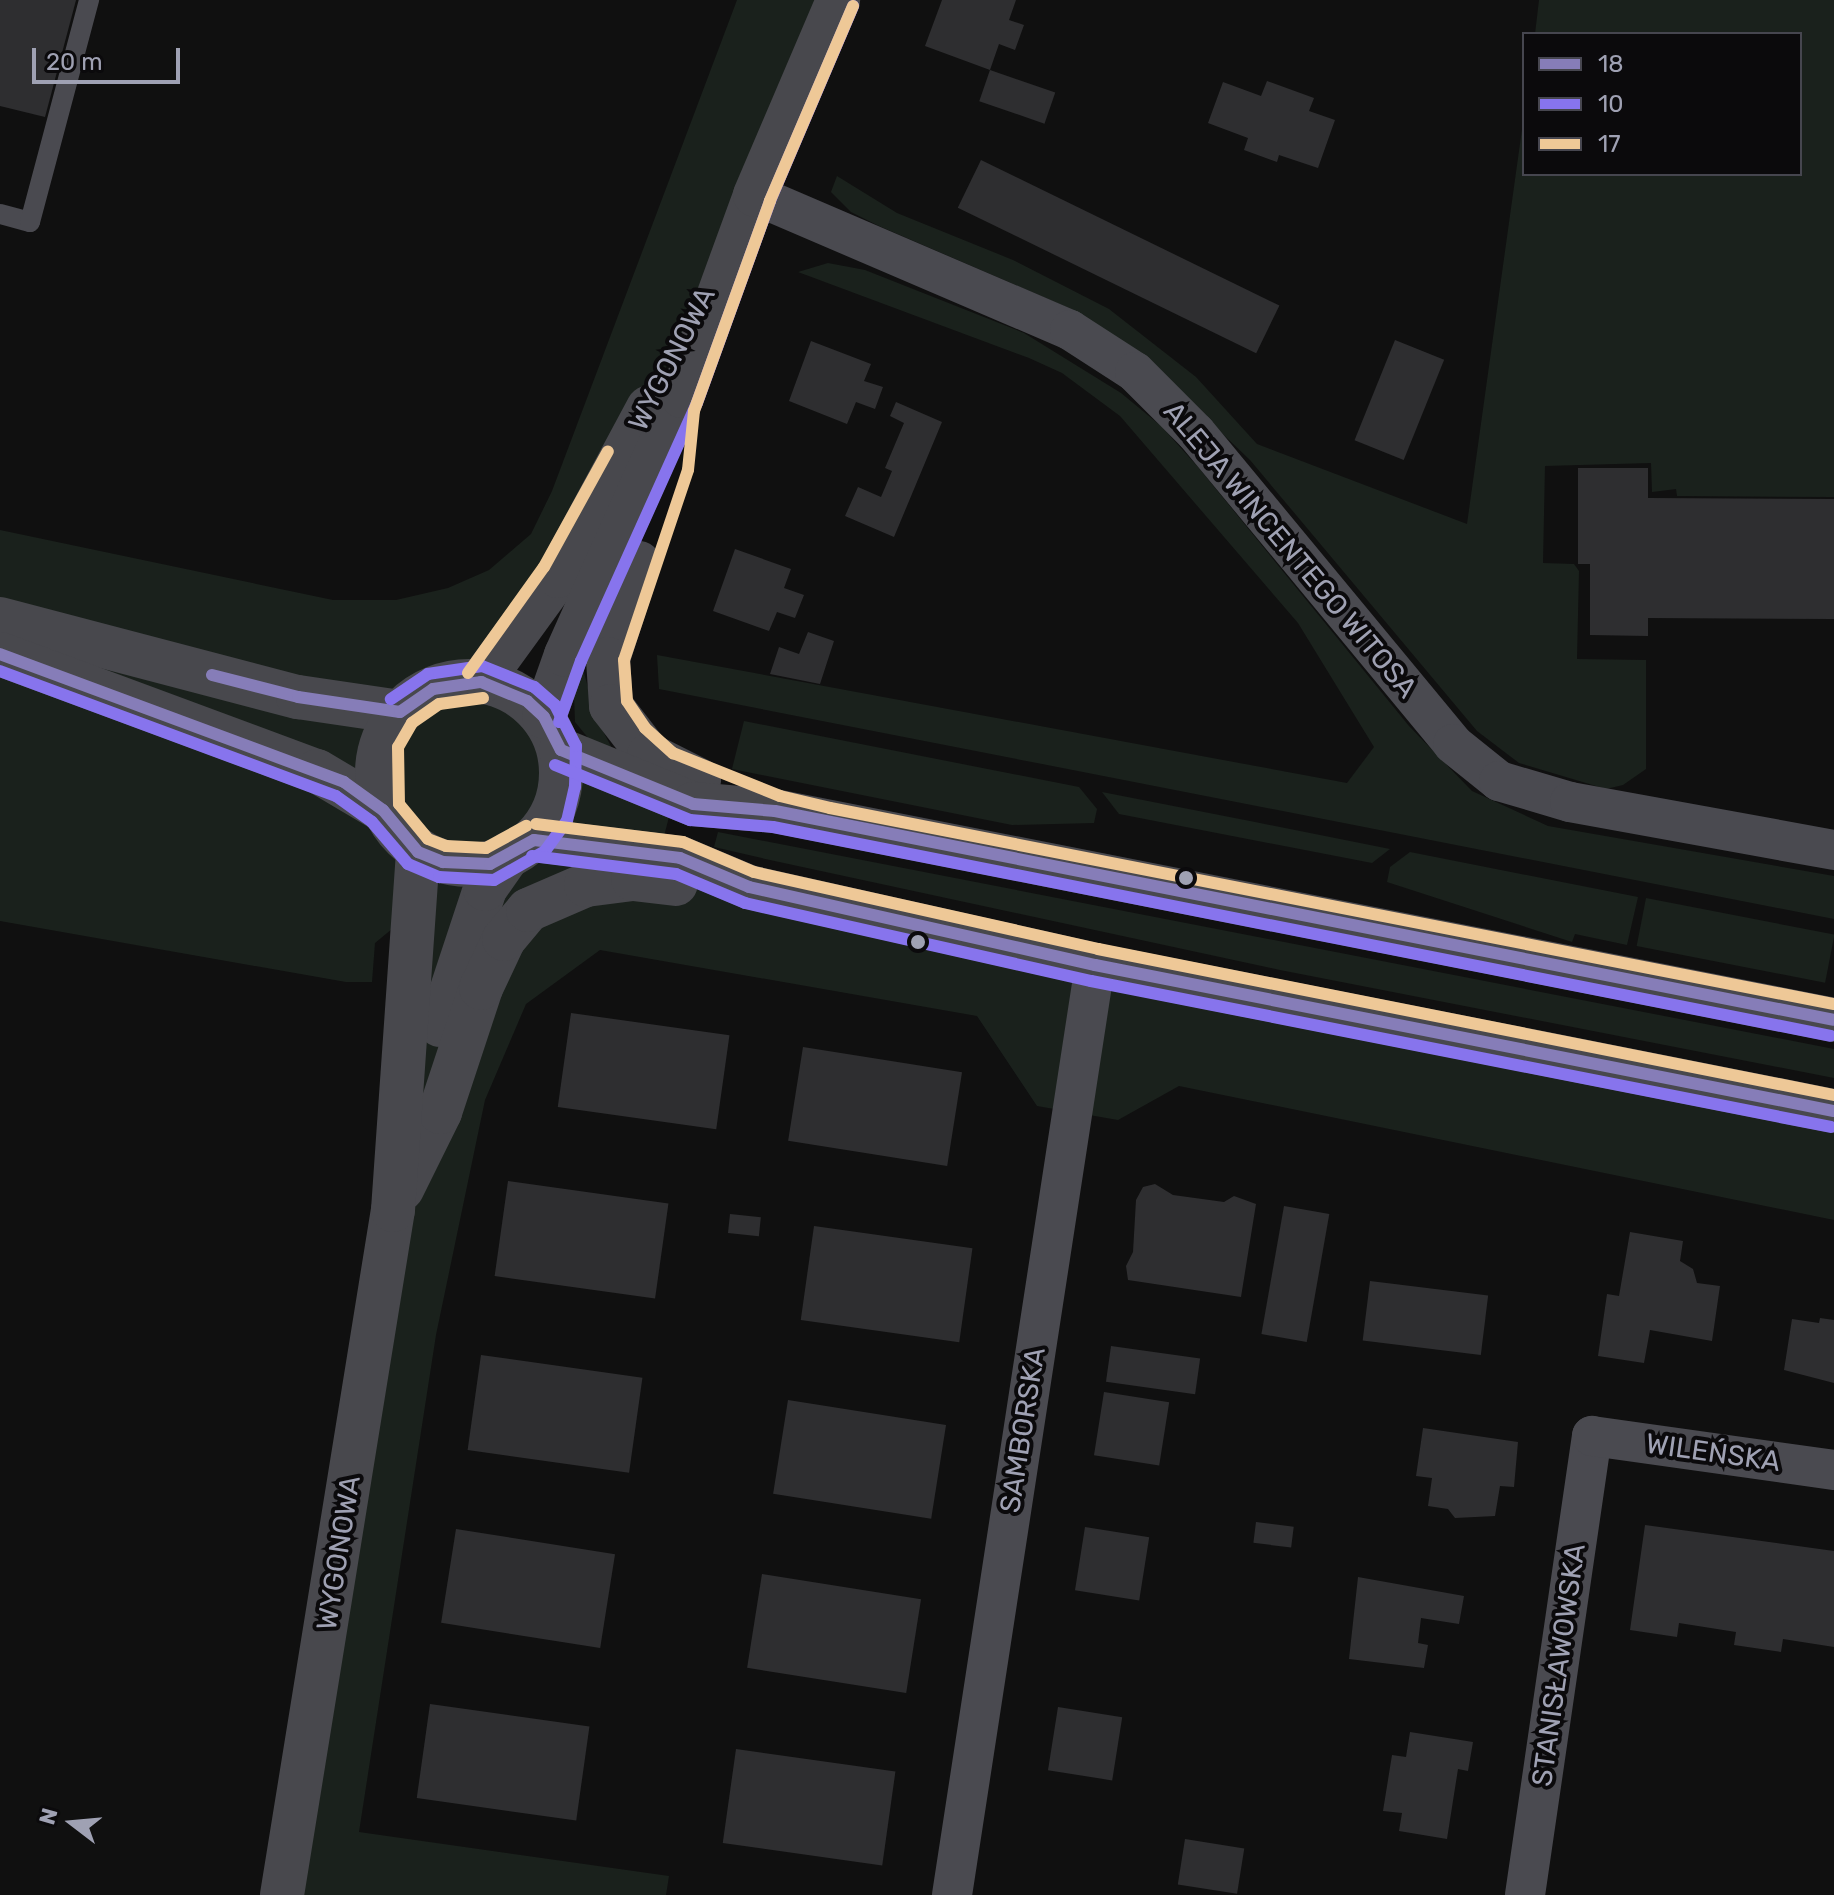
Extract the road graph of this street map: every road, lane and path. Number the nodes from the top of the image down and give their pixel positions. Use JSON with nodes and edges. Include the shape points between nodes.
{"nodes":[{"id":1,"x":89,"y":0,"type":"edge"},
{"id":2,"x":838,"y":0,"type":"edge"},
{"id":3,"x":755,"y":195,"type":"junction"},
{"id":4,"x":0,"y":214,"type":"edge"},
{"id":5,"x":682,"y":396,"type":"junction"},
{"id":6,"x":0,"y":619,"type":"edge"},
{"id":7,"x":0,"y":654,"type":"edge"},
{"id":8,"x":481,"y":682,"type":"junction"},
{"id":9,"x":400,"y":712,"type":"junction"},
{"id":10,"x":553,"y":734,"type":"junction"},
{"id":11,"x":383,"y":810,"type":"junction"},
{"id":12,"x":775,"y":811,"type":"junction"},
{"id":13,"x":522,"y":847,"type":"junction"},
{"id":14,"x":1834,"y":850,"type":"edge"},
{"id":15,"x":418,"y":852,"type":"junction"},
{"id":16,"x":749,"y":887,"type":"junction"},
{"id":17,"x":1095,"y":965,"type":"junction"},
{"id":18,"x":1834,"y":1020,"type":"edge"},
{"id":19,"x":1834,"y":1111,"type":"edge"},
{"id":20,"x":393,"y":1210,"type":"junction"},
{"id":21,"x":1592,"y":1436,"type":"joint"},
{"id":22,"x":1834,"y":1470,"type":"edge"},
{"id":23,"x":282,"y":1895,"type":"edge"},
{"id":24,"x":952,"y":1895,"type":"edge"},
{"id":25,"x":1525,"y":1895,"type":"edge"}],
"edges":[{"from":1,"to":4,"type":"lane","via":[[30,222]]},
{"from":2,"to":3,"type":"street","name":"WYGONOWA"},
{"from":3,"to":5,"type":"street","name":"WYGONOWA"},
{"from":3,"to":8,"type":"street","name":"WYGONOWA","via":[[558,576]]},
{"from":3,"to":14,"type":"street","name":"ALEJA WINCENTEGO WITOSA","via":[[1070,330],[1135,372],[1196,433],[1453,744],[1499,781],[1570,802]]},
{"from":5,"to":10,"type":"street","name":"WYGONOWA","via":[[566,655]]},
{"from":5,"to":12,"type":"street","via":[[673,466],[614,632],[608,659],[611,706],[633,739],[665,767]]},
{"from":6,"to":9,"type":"street","via":[[298,697]]},
{"from":7,"to":11,"type":"street","via":[[317,771]]},
{"from":8,"to":9,"type":"street","via":[[433,689]]},
{"from":8,"to":10,"type":"street","via":[[527,701]]},
{"from":9,"to":11,"type":"street","via":[[382,743]]},
{"from":10,"to":12,"type":"street","via":[[693,804]]},
{"from":10,"to":13,"type":"street","via":[[552,814]]},
{"from":11,"to":15,"type":"street"},
{"from":12,"to":18,"type":"street"},
{"from":13,"to":15,"type":"street","via":[[470,866]]},
{"from":13,"to":16,"type":"street","via":[[680,858]]},
{"from":13,"to":20,"type":"street","name":"WYGONOWA","via":[[485,889],[463,945]]},
{"from":15,"to":20,"type":"street","name":"WYGONOWA"},
{"from":16,"to":17,"type":"street"},
{"from":16,"to":20,"type":"street","via":[[633,879],[575,888],[528,910],[504,939],[481,988],[440,1112]]},
{"from":17,"to":19,"type":"street"},
{"from":17,"to":24,"type":"street","name":"SAMBORSKA"},
{"from":20,"to":23,"type":"street","name":"WYGONOWA"},
{"from":21,"to":22,"type":"street","name":"WILEŃSKA"},
{"from":21,"to":25,"type":"street","name":"STANISŁAWOWSKA"}]}
